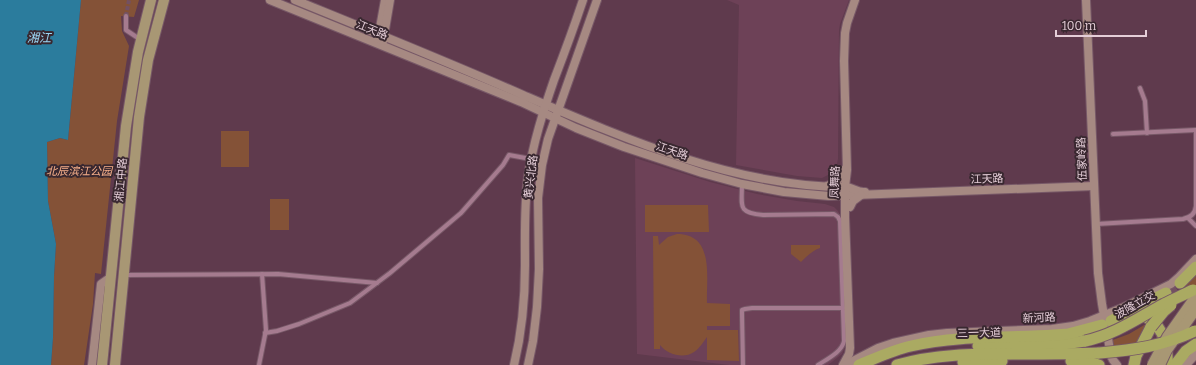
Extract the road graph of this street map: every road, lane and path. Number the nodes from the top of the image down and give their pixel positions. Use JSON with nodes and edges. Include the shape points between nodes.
{"nodes":[{"id":1,"x":151,"y":0,"type":"edge"},
{"id":2,"x":164,"y":0,"type":"edge"},
{"id":3,"x":270,"y":0,"type":"edge"},
{"id":4,"x":296,"y":0,"type":"edge"},
{"id":5,"x":385,"y":0,"type":"edge"},
{"id":6,"x":390,"y":0,"type":"edge"},
{"id":7,"x":583,"y":0,"type":"edge"},
{"id":8,"x":597,"y":0,"type":"edge"},
{"id":9,"x":855,"y":0,"type":"edge"},
{"id":10,"x":1086,"y":0,"type":"edge"},
{"id":11,"x":126,"y":16,"type":"tunnel mouth"},
{"id":12,"x":381,"y":36,"type":"junction"},
{"id":13,"x":141,"y":40,"type":"junction"},
{"id":14,"x":380,"y":45,"type":"junction"},
{"id":15,"x":1140,"y":88,"type":"dead end"},
{"id":16,"x":544,"y":109,"type":"junction"},
{"id":17,"x":557,"y":114,"type":"junction"},
{"id":18,"x":1196,"y":130,"type":"edge"},
{"id":19,"x":1147,"y":133,"type":"junction"},
{"id":20,"x":1113,"y":134,"type":"dead end"},
{"id":21,"x":531,"y":159,"type":"junction"},
{"id":22,"x":846,"y":160,"type":"junction"},
{"id":23,"x":742,"y":184,"type":"junction"},
{"id":24,"x":1094,"y":185,"type":"junction"},
{"id":25,"x":820,"y":186,"type":"junction"},
{"id":26,"x":847,"y":191,"type":"junction"},
{"id":27,"x":862,"y":195,"type":"junction"},
{"id":28,"x":822,"y":196,"type":"junction"},
{"id":29,"x":850,"y":207,"type":"junction"},
{"id":30,"x":845,"y":217,"type":"junction"},
{"id":31,"x":1188,"y":218,"type":"junction"},
{"id":32,"x":1095,"y":224,"type":"junction"},
{"id":33,"x":1196,"y":226,"type":"edge"},
{"id":34,"x":1196,"y":259,"type":"edge"},
{"id":35,"x":1196,"y":267,"type":"edge"},
{"id":36,"x":262,"y":274,"type":"junction"},
{"id":37,"x":124,"y":275,"type":"junction"},
{"id":38,"x":111,"y":277,"type":"junction"},
{"id":39,"x":377,"y":283,"type":"junction"},
{"id":40,"x":1180,"y":283,"type":"tunnel mouth"},
{"id":41,"x":1195,"y":292,"type":"edge"},
{"id":42,"x":1166,"y":293,"type":"tunnel mouth"},
{"id":43,"x":843,"y":308,"type":"junction"},
{"id":44,"x":1196,"y":309,"type":"edge"},
{"id":45,"x":1122,"y":316,"type":"junction"},
{"id":46,"x":1106,"y":321,"type":"junction"},
{"id":47,"x":1196,"y":331,"type":"edge"},
{"id":48,"x":265,"y":333,"type":"junction"},
{"id":49,"x":942,"y":340,"type":"junction"},
{"id":50,"x":1085,"y":341,"type":"joint"},
{"id":51,"x":1196,"y":344,"type":"edge"},
{"id":52,"x":1196,"y":354,"type":"edge"},
{"id":53,"x":922,"y":358,"type":"edge"},
{"id":54,"x":867,"y":361,"type":"edge"},
{"id":55,"x":895,"y":362,"type":"edge"},
{"id":56,"x":1115,"y":364,"type":"edge"},
{"id":57,"x":92,"y":365,"type":"edge"},
{"id":58,"x":102,"y":365,"type":"edge"},
{"id":59,"x":115,"y":365,"type":"edge"},
{"id":60,"x":259,"y":365,"type":"edge"},
{"id":61,"x":514,"y":365,"type":"edge"},
{"id":62,"x":528,"y":365,"type":"edge"},
{"id":63,"x":742,"y":365,"type":"edge"},
{"id":64,"x":818,"y":365,"type":"edge"},
{"id":65,"x":844,"y":365,"type":"edge"},
{"id":66,"x":1098,"y":365,"type":"edge"},
{"id":67,"x":1134,"y":365,"type":"edge"},
{"id":68,"x":1152,"y":365,"type":"edge"},
{"id":69,"x":1160,"y":365,"type":"edge"},
{"id":70,"x":1167,"y":365,"type":"edge"},
{"id":71,"x":1175,"y":365,"type":"edge"},
{"id":72,"x":1186,"y":365,"type":"edge"}],
"edges":[{"from":1,"to":13,"type":"main road","name":"湘江中路"},
{"from":2,"to":37,"type":"main road","name":"湘江中路","via":[[148,60],[139,117]]},
{"from":3,"to":14,"type":"street","name":"江天路"},
{"from":4,"to":12,"type":"street","name":"江天路"},
{"from":5,"to":12,"type":"street"},
{"from":6,"to":12,"type":"street"},
{"from":7,"to":16,"type":"street","name":"黄兴北路"},
{"from":8,"to":17,"type":"street","name":"黄兴北路"},
{"from":9,"to":22,"type":"street","name":"凤舞路","via":[[845,33]]},
{"from":10,"to":24,"type":"street","name":"伍家岭路"},
{"from":11,"to":13,"type":"street","via":[[126,30]]},
{"from":12,"to":14,"type":"street"},
{"from":12,"to":16,"type":"street","name":"江天路"},
{"from":13,"to":38,"type":"main road","name":"湘江中路","via":[[126,126]]},
{"from":14,"to":16,"type":"street","name":"江天路"},
{"from":15,"to":19,"type":"street","via":[[1145,101]]},
{"from":16,"to":17,"type":"street","name":"江天路"},
{"from":16,"to":21,"type":"street","name":"黄兴北路"},
{"from":17,"to":23,"type":"street","name":"江天路","via":[[611,141],[645,154]]},
{"from":17,"to":25,"type":"street","name":"江天路","via":[[739,174]]},
{"from":17,"to":62,"type":"street","name":"黄兴北路","via":[[540,176],[537,307],[534,341]]},
{"from":18,"to":19,"type":"street"},
{"from":18,"to":31,"type":"street","via":[[1196,206],[1194,213]]},
{"from":19,"to":20,"type":"street"},
{"from":21,"to":39,"type":"street","via":[[509,155],[461,213]]},
{"from":21,"to":61,"type":"street","name":"黄兴北路","via":[[525,213],[523,310]]},
{"from":22,"to":25,"type":"street","via":[[844,172],[839,179],[830,185]]},
{"from":22,"to":26,"type":"street","name":"凤舞路"},
{"from":23,"to":28,"type":"street","name":"江天路"},
{"from":23,"to":43,"type":"street","via":[[742,206],[746,212],[763,215],[834,214],[838,217]]},
{"from":24,"to":26,"type":"street","name":"江天路"},
{"from":24,"to":27,"type":"street","name":"江天路"},
{"from":24,"to":32,"type":"street","name":"伍家岭路"},
{"from":25,"to":26,"type":"street","name":"江天路"},
{"from":26,"to":27,"type":"street","name":"江天路"},
{"from":26,"to":28,"type":"street","name":"江天路"},
{"from":26,"to":29,"type":"street","name":"凤舞路"},
{"from":26,"to":30,"type":"street","name":"凤舞路"},
{"from":27,"to":29,"type":"street","via":[[853,201]]},
{"from":28,"to":30,"type":"street","via":[[838,202]]},
{"from":29,"to":54,"type":"street","name":"凤舞路","via":[[855,346],[858,353]]},
{"from":30,"to":65,"type":"street","name":"凤舞路","via":[[850,348]]},
{"from":31,"to":32,"type":"street"},
{"from":31,"to":33,"type":"street"},
{"from":32,"to":46,"type":"street","name":"伍家岭路","via":[[1099,286]]},
{"from":34,"to":46,"type":"street","name":"新河路","via":[[1171,284]]},
{"from":35,"to":40,"type":"highway"},
{"from":36,"to":37,"type":"street"},
{"from":36,"to":39,"type":"street"},
{"from":36,"to":48,"type":"street"},
{"from":37,"to":59,"type":"main road","name":"湘江中路"},
{"from":38,"to":57,"type":"street","via":[[101,284]]},
{"from":38,"to":58,"type":"main road","name":"湘江中路"},
{"from":39,"to":48,"type":"street","via":[[350,304],[299,324]]},
{"from":41,"to":50,"type":"highway","name":"波隆立交","bridge":true,"via":[[1121,328]]},
{"from":41,"to":67,"type":"highway","bridge":true,"via":[[1169,307],[1155,321],[1145,335]]},
{"from":41,"to":68,"type":"main road","bridge":true},
{"from":42,"to":45,"type":"highway"},
{"from":43,"to":63,"type":"street","via":[[742,310]]},
{"from":43,"to":64,"type":"street","via":[[843,346]]},
{"from":44,"to":69,"type":"main road","bridge":true,"via":[[1167,350]]},
{"from":45,"to":46,"type":"highway"},
{"from":45,"to":70,"type":"highway","via":[[1140,315],[1158,326],[1165,338]]},
{"from":46,"to":49,"type":"highway","via":[[1068,334]]},
{"from":46,"to":54,"type":"street","name":"新河路","via":[[1052,329],[929,335],[893,343]]},
{"from":46,"to":56,"type":"street","name":"伍家岭路"},
{"from":47,"to":53,"type":"highway","name":"三一大道","bridge":true,"via":[[1151,347],[1099,353],[981,354]]},
{"from":48,"to":60,"type":"street"},
{"from":49,"to":53,"type":"highway"},
{"from":49,"to":54,"type":"highway","via":[[910,346]]},
{"from":50,"to":53,"type":"highway","name":"三一大道","via":[[1043,345],[943,347]]},
{"from":51,"to":71,"type":"highway","via":[[1186,351]]},
{"from":52,"to":72,"type":"street"},
{"from":53,"to":55,"type":"highway","name":"三一大道"},
{"from":53,"to":66,"type":"highway","via":[[947,362],[1084,361]]},
{"from":54,"to":55,"type":"highway","name":"三一大道"},
{"from":54,"to":65,"type":"street","name":"新河路"}]}
